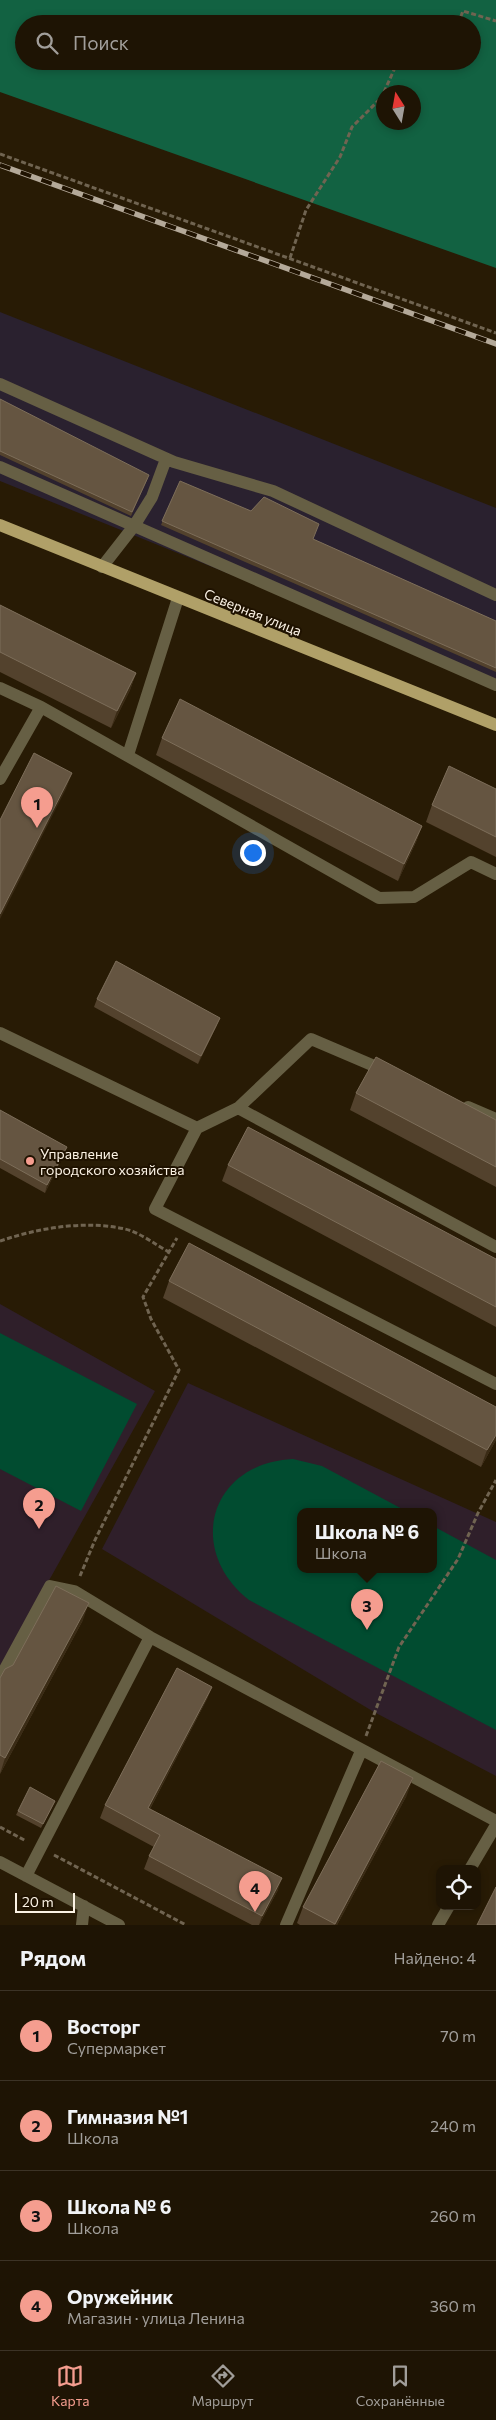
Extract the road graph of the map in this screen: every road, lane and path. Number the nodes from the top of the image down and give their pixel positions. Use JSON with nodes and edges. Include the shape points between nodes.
{"nodes":[{"id":1,"x":461,"y":15,"type":"edge"},
{"id":2,"x":478,"y":15,"type":"edge"},
{"id":3,"x":481,"y":16,"type":"edge"},
{"id":4,"x":496,"y":20,"type":"edge"},
{"id":5,"x":394,"y":70,"type":"edge"},
{"id":6,"x":388,"y":85,"type":"edge"},
{"id":7,"x":376,"y":103,"type":"edge"},
{"id":8,"x":0,"y":154,"type":"edge"},
{"id":9,"x":290,"y":258,"type":"junction"},
{"id":10,"x":496,"y":333,"type":"edge"},
{"id":11,"x":0,"y":384,"type":"edge"},
{"id":12,"x":166,"y":459,"type":"junction"},
{"id":13,"x":0,"y":467,"type":"edge"},
{"id":14,"x":0,"y":526,"type":"edge"},
{"id":15,"x":134,"y":526,"type":"junction"},
{"id":16,"x":102,"y":567,"type":"junction"},
{"id":17,"x":496,"y":594,"type":"edge"},
{"id":18,"x":178,"y":598,"type":"junction"},
{"id":19,"x":496,"y":685,"type":"edge"},
{"id":20,"x":0,"y":688,"type":"edge"},
{"id":21,"x":41,"y":707,"type":"junction"},
{"id":22,"x":496,"y":725,"type":"edge"},
{"id":23,"x":128,"y":755,"type":"junction"},
{"id":24,"x":0,"y":779,"type":"edge"},
{"id":25,"x":496,"y":874,"type":"edge"},
{"id":26,"x":0,"y":1033,"type":"edge"},
{"id":27,"x":399,"y":1077,"type":"edge"},
{"id":28,"x":452,"y":1100,"type":"edge"},
{"id":29,"x":238,"y":1108,"type":"junction"},
{"id":30,"x":496,"y":1119,"type":"edge"},
{"id":31,"x":197,"y":1128,"type":"junction"},
{"id":32,"x":185,"y":1224,"type":"junction"},
{"id":33,"x":0,"y":1241,"type":"edge"},
{"id":34,"x":496,"y":1247,"type":"edge"},
{"id":35,"x":169,"y":1252,"type":"junction"},
{"id":36,"x":496,"y":1384,"type":"edge"},
{"id":37,"x":496,"y":1480,"type":"edge"},
{"id":38,"x":74,"y":1591,"type":"junction"},
{"id":39,"x":150,"y":1637,"type":"junction"},
{"id":40,"x":0,"y":1678,"type":"edge"},
{"id":41,"x":361,"y":1751,"type":"junction"},
{"id":42,"x":496,"y":1821,"type":"edge"},
{"id":43,"x":496,"y":1825,"type":"edge"},
{"id":44,"x":0,"y":1827,"type":"edge"},
{"id":45,"x":41,"y":1849,"type":"junction"},
{"id":46,"x":0,"y":1862,"type":"edge"},
{"id":47,"x":472,"y":1865,"type":"edge"},
{"id":48,"x":26,"y":1876,"type":"junction"},
{"id":49,"x":84,"y":1906,"type":"junction"},
{"id":50,"x":446,"y":1910,"type":"edge"},
{"id":51,"x":82,"y":1925,"type":"edge"},
{"id":52,"x":119,"y":1925,"type":"edge"},
{"id":53,"x":186,"y":1925,"type":"edge"},
{"id":54,"x":286,"y":1925,"type":"edge"},
{"id":55,"x":438,"y":1925,"type":"edge"}],
"edges":[{"from":1,"to":2,"type":"path","via":[[463,11]]},
{"from":3,"to":4,"type":"path"},
{"from":5,"to":6,"type":"path"},
{"from":7,"to":9,"type":"path","via":[[352,127],[340,157],[306,210]]},
{"from":8,"to":9,"type":"path"},
{"from":9,"to":10,"type":"path"},
{"from":11,"to":12,"type":"street"},
{"from":12,"to":15,"type":"street","via":[[152,497]]},
{"from":12,"to":17,"type":"street","via":[[272,491]]},
{"from":13,"to":15,"type":"street"},
{"from":14,"to":16,"type":"main road","name":"Северная улица"},
{"from":15,"to":16,"type":"street"},
{"from":15,"to":19,"type":"street"},
{"from":16,"to":18,"type":"main road","name":"Северная улица"},
{"from":18,"to":22,"type":"main road","name":"Северная улица"},
{"from":18,"to":23,"type":"street"},
{"from":20,"to":21,"type":"street"},
{"from":21,"to":23,"type":"street"},
{"from":21,"to":24,"type":"street"},
{"from":23,"to":25,"type":"street","via":[[379,898],[414,897],[471,862]]},
{"from":26,"to":31,"type":"street"},
{"from":27,"to":29,"type":"street","via":[[311,1040]]},
{"from":28,"to":30,"type":"street"},
{"from":29,"to":31,"type":"street"},
{"from":29,"to":34,"type":"street"},
{"from":31,"to":32,"type":"street","via":[[155,1209]]},
{"from":32,"to":35,"type":"path"},
{"from":32,"to":36,"type":"street"},
{"from":33,"to":35,"type":"path","via":[[27,1232],[76,1225],[126,1229]]},
{"from":35,"to":38,"type":"path","via":[[143,1297],[151,1319],[179,1370],[95,1540]]},
{"from":37,"to":41,"type":"path","via":[[458,1559],[399,1647]]},
{"from":38,"to":39,"type":"street"},
{"from":38,"to":40,"type":"street","via":[[50,1586]]},
{"from":39,"to":41,"type":"street"},
{"from":39,"to":45,"type":"street"},
{"from":41,"to":42,"type":"street"},
{"from":41,"to":54,"type":"street"},
{"from":43,"to":47,"type":"street"},
{"from":44,"to":45,"type":"path"},
{"from":45,"to":48,"type":"street"},
{"from":45,"to":53,"type":"path"},
{"from":46,"to":48,"type":"street"},
{"from":48,"to":49,"type":"street"},
{"from":49,"to":51,"type":"street"},
{"from":49,"to":52,"type":"street"},
{"from":50,"to":55,"type":"street"}]}
